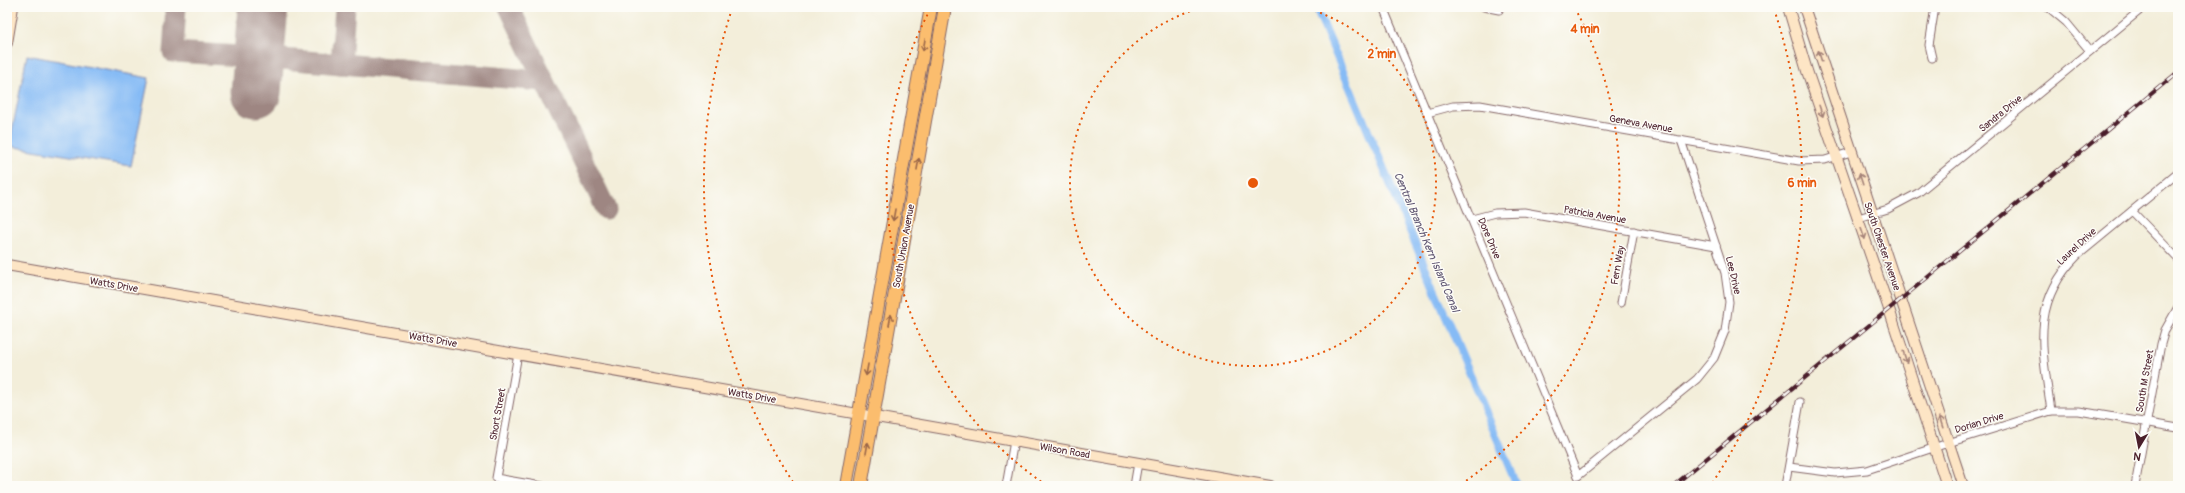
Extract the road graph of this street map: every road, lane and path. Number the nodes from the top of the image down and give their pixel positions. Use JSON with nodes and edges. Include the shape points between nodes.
{"nodes":[{"id":1,"x":13,"y":7,"type":"edge"},
{"id":2,"x":931,"y":7,"type":"edge"},
{"id":3,"x":938,"y":7,"type":"edge"},
{"id":4,"x":945,"y":7,"type":"edge"},
{"id":5,"x":1383,"y":7,"type":"edge"},
{"id":6,"x":1484,"y":7,"type":"edge"},
{"id":7,"x":1788,"y":7,"type":"edge"},
{"id":8,"x":1804,"y":7,"type":"edge"},
{"id":9,"x":1935,"y":7,"type":"edge"},
{"id":10,"x":2048,"y":7,"type":"edge"},
{"id":11,"x":2144,"y":7,"type":"edge"},
{"id":12,"x":1499,"y":10,"type":"dead end"},
{"id":13,"x":941,"y":32,"type":"junction"},
{"id":14,"x":7,"y":43,"type":"edge"},
{"id":15,"x":2090,"y":51,"type":"junction"},
{"id":16,"x":1932,"y":58,"type":"dead end"},
{"id":17,"x":1427,"y":113,"type":"junction"},
{"id":18,"x":1681,"y":140,"type":"junction"},
{"id":19,"x":1852,"y":152,"type":"junction"},
{"id":20,"x":1837,"y":156,"type":"junction"},
{"id":21,"x":2178,"y":173,"type":"edge"},
{"id":22,"x":900,"y":182,"type":"junction"},
{"id":23,"x":914,"y":185,"type":"junction"},
{"id":24,"x":2132,"y":211,"type":"junction"},
{"id":25,"x":1872,"y":213,"type":"junction"},
{"id":26,"x":1858,"y":218,"type":"junction"},
{"id":27,"x":1472,"y":219,"type":"junction"},
{"id":28,"x":1634,"y":231,"type":"junction"},
{"id":29,"x":1716,"y":246,"type":"junction"},
{"id":30,"x":2178,"y":259,"type":"edge"},
{"id":31,"x":7,"y":265,"type":"edge"},
{"id":32,"x":1621,"y":303,"type":"dead end"},
{"id":33,"x":2178,"y":307,"type":"edge"},
{"id":34,"x":518,"y":354,"type":"junction"},
{"id":35,"x":1800,"y":402,"type":"dead end"},
{"id":36,"x":2051,"y":411,"type":"junction"},
{"id":37,"x":859,"y":414,"type":"junction"},
{"id":38,"x":873,"y":416,"type":"junction"},
{"id":39,"x":2147,"y":423,"type":"junction"},
{"id":40,"x":2178,"y":428,"type":"edge"},
{"id":41,"x":1014,"y":441,"type":"junction"},
{"id":42,"x":1948,"y":443,"type":"junction"},
{"id":43,"x":1934,"y":447,"type":"junction"},
{"id":44,"x":1138,"y":463,"type":"junction"},
{"id":45,"x":1789,"y":467,"type":"junction"},
{"id":46,"x":1578,"y":476,"type":"joint"},
{"id":47,"x":542,"y":486,"type":"edge"},
{"id":48,"x":846,"y":486,"type":"edge"},
{"id":49,"x":860,"y":486,"type":"edge"},
{"id":50,"x":1006,"y":486,"type":"edge"},
{"id":51,"x":1134,"y":486,"type":"edge"},
{"id":52,"x":1264,"y":486,"type":"edge"},
{"id":53,"x":1785,"y":486,"type":"edge"},
{"id":54,"x":1947,"y":486,"type":"edge"},
{"id":55,"x":1962,"y":486,"type":"edge"},
{"id":56,"x":2136,"y":486,"type":"edge"}],
"edges":[{"from":1,"to":14,"type":"street"},
{"from":2,"to":22,"type":"main road","name":"South Union Avenue","one_way":true},
{"from":3,"to":13,"type":"main road","via":[[935,24]]},
{"from":4,"to":13,"type":"main road","name":"South Union Avenue"},
{"from":5,"to":17,"type":"street","name":"Dore Drive"},
{"from":6,"to":12,"type":"street"},
{"from":7,"to":20,"type":"street","name":"South Chester Avenue","one_way":true},
{"from":19,"to":8,"type":"street","name":"South Chester Avenue","one_way":true},
{"from":9,"to":16,"type":"street","via":[[1929,45]]},
{"from":10,"to":15,"type":"street","via":[[2066,22]]},
{"from":11,"to":15,"type":"street","name":"Sandra Drive"},
{"from":23,"to":13,"type":"main road","name":"South Union Avenue","one_way":true},
{"from":15,"to":25,"type":"street","name":"Sandra Drive","via":[[1918,193],[1888,209]]},
{"from":17,"to":18,"type":"street","name":"Geneva Avenue","via":[[1453,106],[1480,105]]},
{"from":17,"to":27,"type":"street","name":"Dore Drive"},
{"from":18,"to":20,"type":"street","name":"Geneva Avenue","via":[[1799,161],[1823,160]]},
{"from":18,"to":29,"type":"street","name":"Lee Drive"},
{"from":19,"to":20,"type":"street","name":"Geneva Avenue"},
{"from":25,"to":19,"type":"street","name":"South Chester Avenue","one_way":true},
{"from":20,"to":26,"type":"street","name":"South Chester Avenue"},
{"from":21,"to":24,"type":"street","name":"Laurel Drive"},
{"from":22,"to":23,"type":"main road"},
{"from":22,"to":37,"type":"main road","name":"South Union Avenue","one_way":true},
{"from":38,"to":23,"type":"main road","name":"South Union Avenue","one_way":true},
{"from":24,"to":30,"type":"street"},
{"from":24,"to":36,"type":"street","name":"Laurel Drive","via":[[2077,256],[2062,272],[2051,291],[2043,315],[2042,335]]},
{"from":25,"to":26,"type":"street","name":"Sandra Drive"},
{"from":42,"to":25,"type":"street","name":"South Chester Avenue","one_way":true},
{"from":26,"to":43,"type":"street","name":"South Chester Avenue","one_way":true},
{"from":27,"to":28,"type":"street","name":"Patricia Avenue","via":[[1495,213],[1524,212]]},
{"from":27,"to":46,"type":"street","name":"Dore Drive"},
{"from":28,"to":29,"type":"street","name":"Patricia Avenue"},
{"from":28,"to":32,"type":"street","name":"Fern Way"},
{"from":29,"to":46,"type":"street","name":"Lee Drive","via":[[1725,273],[1729,302],[1726,331],[1714,358],[1697,379]]},
{"from":31,"to":34,"type":"street","name":"Watts Drive"},
{"from":33,"to":39,"type":"street","name":"South M Street","via":[[2160,344]]},
{"from":34,"to":37,"type":"street","name":"Watts Drive"},
{"from":34,"to":47,"type":"street","name":"Short Street","via":[[496,478]]},
{"from":35,"to":45,"type":"street"},
{"from":36,"to":39,"type":"street","name":"Dorian Drive","via":[[2079,411]]},
{"from":36,"to":42,"type":"street","name":"Dorian Drive"},
{"from":37,"to":38,"type":"street","name":"Wilson Road"},
{"from":37,"to":48,"type":"main road","name":"South Union Avenue"},
{"from":38,"to":41,"type":"street","name":"Wilson Road"},
{"from":49,"to":38,"type":"main road","name":"South Union Avenue","one_way":true},
{"from":39,"to":40,"type":"street","name":"Dorian Drive"},
{"from":39,"to":56,"type":"street","name":"South M Street"},
{"from":41,"to":44,"type":"street","name":"Wilson Road"},
{"from":41,"to":50,"type":"street"},
{"from":42,"to":43,"type":"street","name":"Dorian Drive"},
{"from":42,"to":55,"type":"street","name":"South Chester Avenue"},
{"from":43,"to":45,"type":"street","name":"Dorian Drive","via":[[1881,466],[1852,472],[1821,472]]},
{"from":43,"to":54,"type":"street","name":"South Chester Avenue"},
{"from":44,"to":51,"type":"street"},
{"from":44,"to":52,"type":"street","name":"Wilson Road"},
{"from":45,"to":53,"type":"street"}]}
